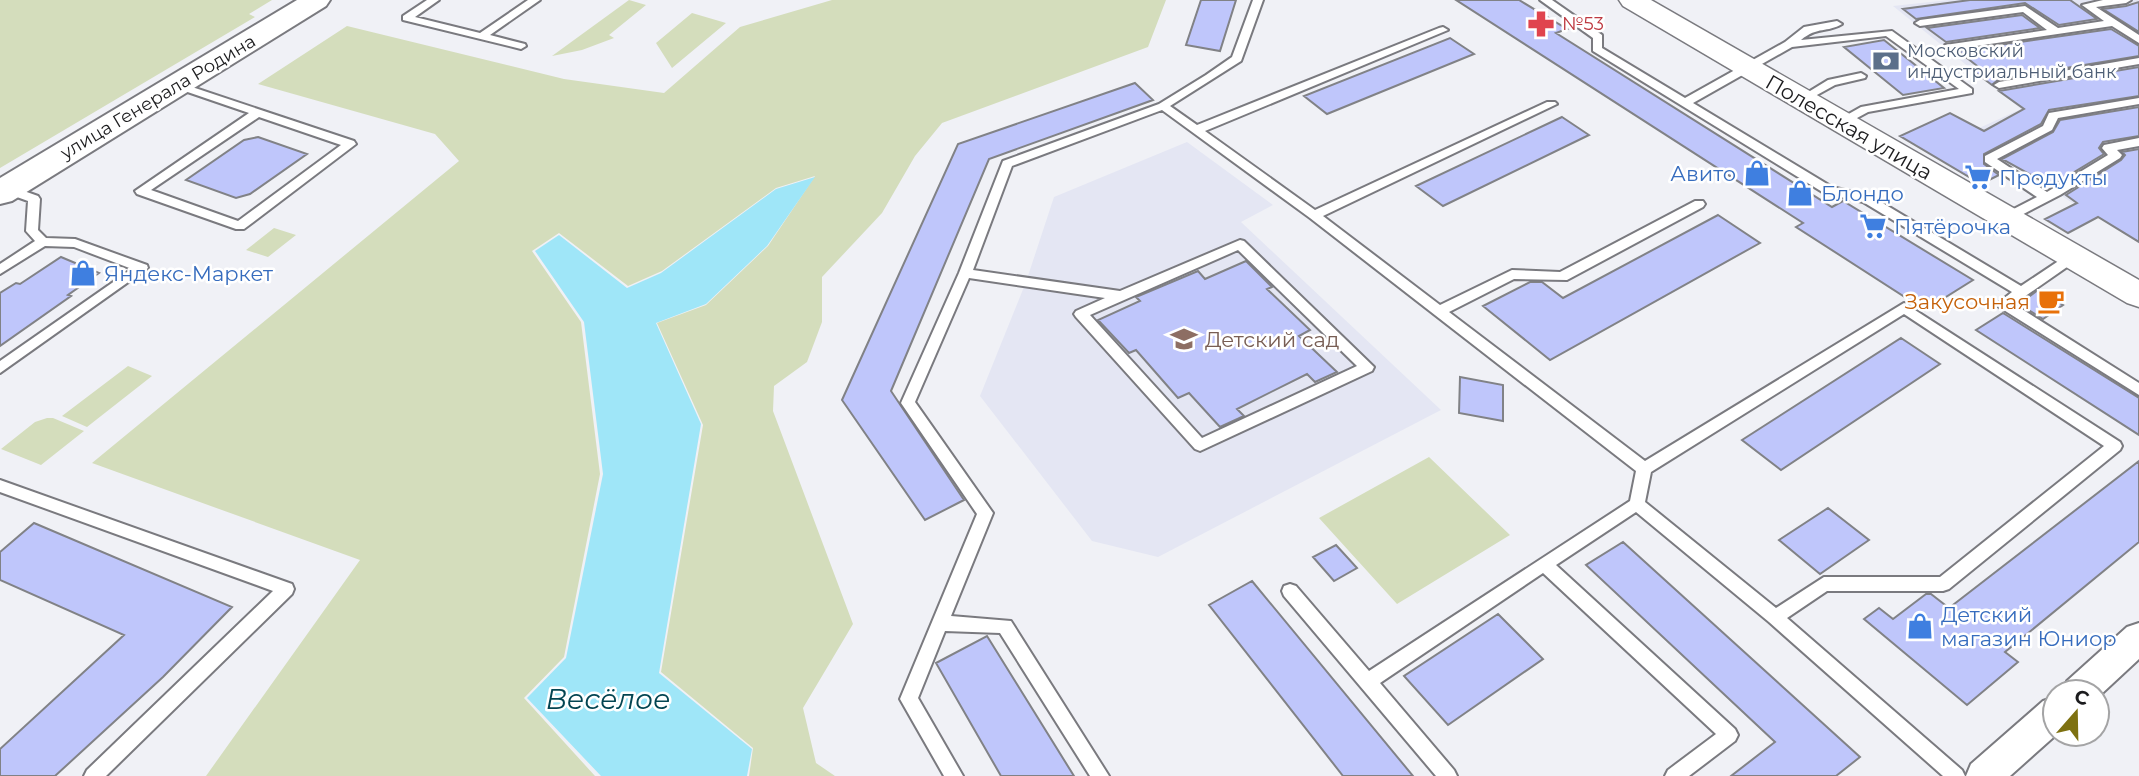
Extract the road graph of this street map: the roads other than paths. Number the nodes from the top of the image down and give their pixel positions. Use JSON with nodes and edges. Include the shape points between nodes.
{"nodes":[{"id":1,"x":316,"y":0,"type":"edge"},
{"id":2,"x":434,"y":0,"type":"edge"},
{"id":3,"x":535,"y":0,"type":"edge"},
{"id":4,"x":1258,"y":0,"type":"edge"},
{"id":5,"x":1545,"y":0,"type":"edge"},
{"id":6,"x":1632,"y":0,"type":"edge"},
{"id":7,"x":2126,"y":0,"type":"edge"},
{"id":8,"x":1920,"y":23,"type":"dead end"},
{"id":9,"x":1837,"y":24,"type":"dead end"},
{"id":10,"x":2118,"y":26,"type":"junction"},
{"id":11,"x":2139,"y":27,"type":"edge"},
{"id":12,"x":1443,"y":30,"type":"dead end"},
{"id":13,"x":2056,"y":31,"type":"junction"},
{"id":14,"x":482,"y":36,"type":"junction"},
{"id":15,"x":2139,"y":40,"type":"edge"},
{"id":16,"x":1789,"y":44,"type":"junction"},
{"id":17,"x":521,"y":46,"type":"dead end"},
{"id":18,"x":1949,"y":47,"type":"dead end"},
{"id":19,"x":2139,"y":61,"type":"edge"},
{"id":20,"x":1748,"y":68,"type":"junction"},
{"id":21,"x":1861,"y":76,"type":"dead end"},
{"id":22,"x":177,"y":85,"type":"junction"},
{"id":23,"x":1999,"y":85,"type":"dead end"},
{"id":24,"x":1802,"y":99,"type":"junction"},
{"id":25,"x":2139,"y":101,"type":"edge"},
{"id":26,"x":1686,"y":102,"type":"junction"},
{"id":27,"x":1551,"y":104,"type":"dead end"},
{"id":28,"x":1163,"y":106,"type":"junction"},
{"id":29,"x":255,"y":114,"type":"junction"},
{"id":30,"x":1842,"y":122,"type":"junction"},
{"id":31,"x":1196,"y":130,"type":"junction"},
{"id":32,"x":2139,"y":142,"type":"edge"},
{"id":33,"x":3,"y":191,"type":"edge"},
{"id":34,"x":2046,"y":197,"type":"junction"},
{"id":35,"x":1699,"y":204,"type":"dead end"},
{"id":36,"x":1314,"y":215,"type":"junction"},
{"id":37,"x":2006,"y":218,"type":"junction"},
{"id":38,"x":43,"y":242,"type":"junction"},
{"id":39,"x":2073,"y":257,"type":"junction"},
{"id":40,"x":0,"y":270,"type":"edge"},
{"id":41,"x":965,"y":273,"type":"junction"},
{"id":42,"x":2019,"y":292,"type":"junction"},
{"id":43,"x":2139,"y":295,"type":"edge"},
{"id":44,"x":1121,"y":296,"type":"junction"},
{"id":45,"x":1439,"y":311,"type":"junction"},
{"id":46,"x":0,"y":368,"type":"edge"},
{"id":47,"x":2139,"y":390,"type":"edge"},
{"id":48,"x":1644,"y":468,"type":"junction"},
{"id":49,"x":0,"y":486,"type":"edge"},
{"id":50,"x":1637,"y":504,"type":"junction"},
{"id":51,"x":1544,"y":564,"type":"junction"},
{"id":52,"x":1290,"y":591,"type":"dead end"},
{"id":53,"x":1774,"y":617,"type":"junction"},
{"id":54,"x":940,"y":623,"type":"junction"},
{"id":55,"x":2139,"y":638,"type":"edge"},
{"id":56,"x":2095,"y":678,"type":"edge"},
{"id":57,"x":1367,"y":682,"type":"junction"},
{"id":58,"x":2041,"y":725,"type":"edge"},
{"id":59,"x":93,"y":776,"type":"edge"},
{"id":60,"x":954,"y":776,"type":"edge"},
{"id":61,"x":1100,"y":776,"type":"edge"},
{"id":62,"x":1448,"y":776,"type":"edge"},
{"id":63,"x":1674,"y":776,"type":"edge"},
{"id":64,"x":1956,"y":776,"type":"edge"},
{"id":65,"x":1984,"y":776,"type":"edge"}],
"edges":[{"from":1,"to":22,"type":"main road","name":"улица Генерала Родина"},
{"from":2,"to":14,"type":"lane","via":[[407,18]]},
{"from":3,"to":14,"type":"lane"},
{"from":4,"to":28,"type":"lane","via":[[1237,59]]},
{"from":5,"to":26,"type":"lane","via":[[1598,37],[1597,49]]},
{"from":6,"to":20,"type":"street","name":"Полесская улица"},
{"from":7,"to":10,"type":"lane","via":[[2087,5]]},
{"from":8,"to":13,"type":"lane","via":[[2025,9]]},
{"from":9,"to":16,"type":"lane","via":[[1808,29]]},
{"from":10,"to":11,"type":"lane"},
{"from":10,"to":13,"type":"lane"},
{"from":10,"to":15,"type":"lane"},
{"from":12,"to":31,"type":"lane"},
{"from":13,"to":18,"type":"lane"},
{"from":14,"to":17,"type":"lane"},
{"from":16,"to":20,"type":"lane"},
{"from":16,"to":30,"type":"lane","via":[[1888,33],[1968,91],[1865,109]]},
{"from":19,"to":23,"type":"lane"},
{"from":20,"to":24,"type":"street","name":"Полесская улица"},
{"from":20,"to":26,"type":"lane"},
{"from":21,"to":24,"type":"lane","via":[[1832,82]]},
{"from":22,"to":29,"type":"lane"},
{"from":22,"to":33,"type":"main road","name":"улица Генерала Родина"},
{"from":24,"to":30,"type":"street","name":"Полесская улица"},
{"from":25,"to":34,"type":"lane","via":[[2053,115],[2048,128],[1989,159]]},
{"from":26,"to":42,"type":"lane","via":[[1828,190],[1867,200]]},
{"from":27,"to":36,"type":"lane"},
{"from":28,"to":31,"type":"lane"},
{"from":28,"to":41,"type":"lane","via":[[1007,164]]},
{"from":29,"to":29,"type":"lane","via":[[350,144],[240,226],[141,191]]},
{"from":30,"to":37,"type":"street","name":"Полесская улица"},
{"from":31,"to":36,"type":"lane"},
{"from":32,"to":34,"type":"lane","via":[[2108,148],[2116,155]]},
{"from":33,"to":38,"type":"lane","via":[[34,199],[32,231]]},
{"from":34,"to":37,"type":"lane"},
{"from":35,"to":45,"type":"lane","via":[[1562,277],[1513,274]]},
{"from":36,"to":45,"type":"lane"},
{"from":37,"to":39,"type":"street","name":"Полесская улица"},
{"from":38,"to":40,"type":"lane"},
{"from":38,"to":46,"type":"lane","via":[[75,243],[142,268]]},
{"from":39,"to":42,"type":"lane"},
{"from":39,"to":43,"type":"street","name":"Полесская улица"},
{"from":41,"to":44,"type":"lane"},
{"from":41,"to":54,"type":"lane","via":[[908,403],[985,513]]},
{"from":42,"to":47,"type":"lane","via":[[2004,304]]},
{"from":44,"to":44,"type":"lane","via":[[1081,314],[1200,446],[1367,367],[1240,244]]},
{"from":45,"to":48,"type":"lane"},
{"from":48,"to":50,"type":"lane"},
{"from":48,"to":53,"type":"lane","via":[[1904,308],[2115,446],[1943,584],[1824,584]]},
{"from":49,"to":59,"type":"lane","via":[[286,589]]},
{"from":50,"to":51,"type":"lane"},
{"from":50,"to":53,"type":"lane"},
{"from":51,"to":57,"type":"lane"},
{"from":51,"to":63,"type":"lane","via":[[1728,735]]},
{"from":52,"to":57,"type":"lane"},
{"from":53,"to":64,"type":"lane"},
{"from":54,"to":60,"type":"lane","via":[[909,699]]},
{"from":54,"to":61,"type":"lane","via":[[1005,626]]},
{"from":55,"to":56,"type":"street"},
{"from":57,"to":62,"type":"lane"},
{"from":58,"to":65,"type":"street"}]}
